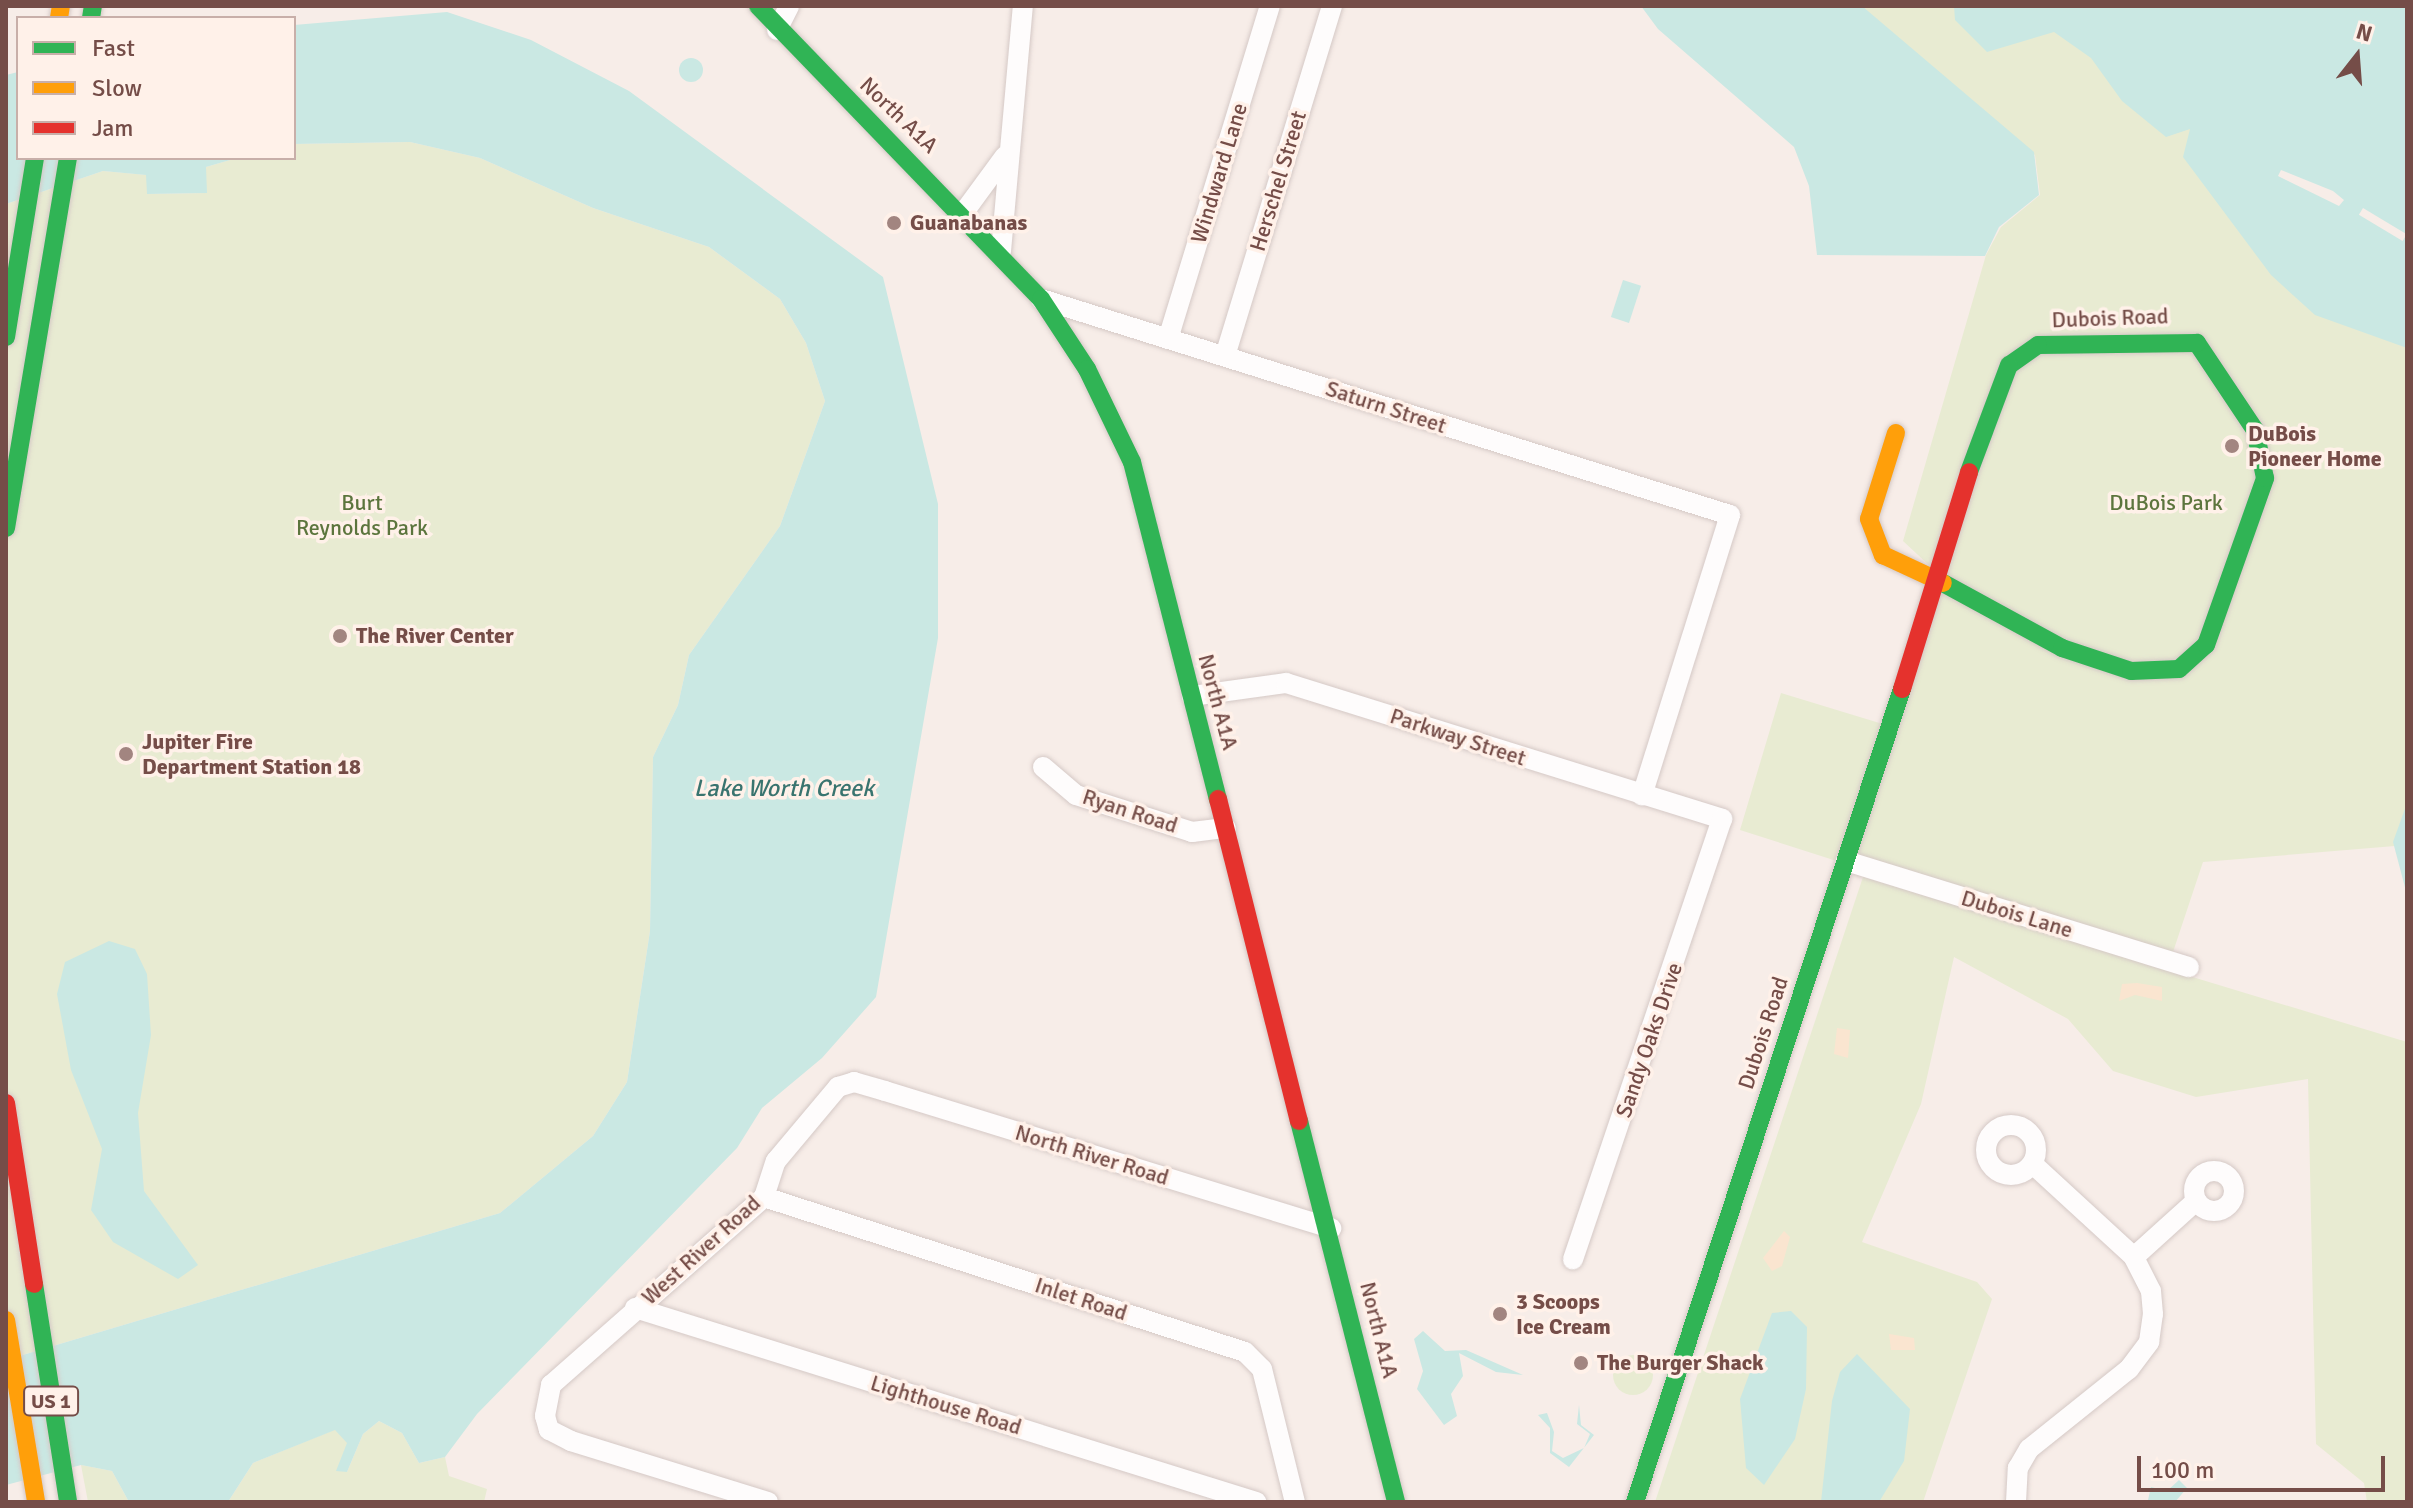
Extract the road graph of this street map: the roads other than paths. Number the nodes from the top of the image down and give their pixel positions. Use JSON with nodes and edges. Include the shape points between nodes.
{"nodes":[{"id":1,"x":738,"y":6,"type":"edge"},
{"id":2,"x":758,"y":6,"type":"edge"},
{"id":3,"x":789,"y":6,"type":"edge"},
{"id":4,"x":1270,"y":6,"type":"edge"},
{"id":5,"x":1332,"y":6,"type":"edge"},
{"id":6,"x":1020,"y":7,"type":"edge"},
{"id":7,"x":777,"y":30,"type":"junction"},
{"id":8,"x":1006,"y":152,"type":"junction"},
{"id":9,"x":35,"y":160,"type":"edge"},
{"id":10,"x":68,"y":160,"type":"edge"},
{"id":11,"x":964,"y":212,"type":"junction"},
{"id":12,"x":1001,"y":251,"type":"junction"},
{"id":13,"x":1041,"y":299,"type":"junction"},
{"id":14,"x":6,"y":337,"type":"edge"},
{"id":15,"x":1168,"y":339,"type":"junction"},
{"id":16,"x":1225,"y":356,"type":"junction"},
{"id":17,"x":1896,"y":433,"type":"dead end"},
{"id":18,"x":6,"y":528,"type":"edge"},
{"id":19,"x":1936,"y":579,"type":"junction"},
{"id":20,"x":1192,"y":696,"type":"junction"},
{"id":21,"x":1043,"y":767,"type":"dead end"},
{"id":22,"x":1642,"y":795,"type":"junction"},
{"id":23,"x":1722,"y":819,"type":"joint"},
{"id":24,"x":1226,"y":828,"type":"junction"},
{"id":25,"x":1846,"y":861,"type":"junction"},
{"id":26,"x":2189,"y":967,"type":"dead end"},
{"id":27,"x":854,"y":1082,"type":"joint"},
{"id":28,"x":6,"y":1103,"type":"edge"},
{"id":29,"x":2033,"y":1164,"type":"dead end"},
{"id":30,"x":764,"y":1197,"type":"junction"},
{"id":31,"x":2196,"y":1201,"type":"dead end"},
{"id":32,"x":1331,"y":1228,"type":"junction"},
{"id":33,"x":2134,"y":1257,"type":"junction"},
{"id":34,"x":1573,"y":1260,"type":"dead end"},
{"id":35,"x":635,"y":1308,"type":"junction"},
{"id":36,"x":7,"y":1324,"type":"edge"},
{"id":37,"x":66,"y":1494,"type":"edge"},
{"id":38,"x":36,"y":1499,"type":"edge"},
{"id":39,"x":768,"y":1502,"type":"edge"},
{"id":40,"x":1256,"y":1502,"type":"edge"},
{"id":41,"x":1295,"y":1502,"type":"edge"},
{"id":42,"x":1396,"y":1502,"type":"edge"},
{"id":43,"x":1635,"y":1502,"type":"edge"},
{"id":44,"x":2016,"y":1502,"type":"edge"}],
"edges":[{"from":1,"to":7,"type":"street","name":"North A1A"},
{"from":2,"to":7,"type":"street","name":"North A1A"},
{"from":3,"to":7,"type":"street"},
{"from":4,"to":15,"type":"street","name":"Windward Lane"},
{"from":5,"to":16,"type":"street","name":"Herschel Street"},
{"from":6,"to":8,"type":"street"},
{"from":7,"to":11,"type":"street","name":"North A1A"},
{"from":8,"to":11,"type":"street"},
{"from":8,"to":12,"type":"street"},
{"from":9,"to":14,"type":"street"},
{"from":10,"to":18,"type":"street"},
{"from":11,"to":12,"type":"street","name":"North A1A"},
{"from":12,"to":13,"type":"street","name":"North A1A"},
{"from":13,"to":15,"type":"street","name":"Saturn Street"},
{"from":13,"to":20,"type":"street","name":"North A1A","via":[[1087,369],[1132,462]]},
{"from":15,"to":16,"type":"street","name":"Saturn Street"},
{"from":16,"to":22,"type":"street","name":"Saturn Street","via":[[1730,515]]},
{"from":17,"to":19,"type":"street","via":[[1869,519],[1883,555]]},
{"from":19,"to":19,"type":"street","name":"Dubois Road","via":[[1973,459],[2016,356],[2038,345],[2185,339],[2207,350],[2255,430],[2265,478],[2216,623],[2190,663],[2143,672],[2078,655]]},
{"from":19,"to":25,"type":"street","name":"Dubois Road"},
{"from":20,"to":22,"type":"street","name":"Parkway Street","via":[[1286,683]]},
{"from":20,"to":24,"type":"street","name":"North A1A"},
{"from":21,"to":24,"type":"street","name":"Ryan Road","via":[[1076,795],[1192,832]]},
{"from":22,"to":23,"type":"street","name":"Parkway Street"},
{"from":23,"to":34,"type":"street","name":"Sandy Oaks Drive"},
{"from":24,"to":32,"type":"street","name":"North A1A"},
{"from":25,"to":26,"type":"street","name":"Dubois Lane"},
{"from":25,"to":43,"type":"street","name":"Dubois Road"},
{"from":27,"to":30,"type":"street","name":"West River Road","via":[[832,1093],[776,1161]]},
{"from":27,"to":32,"type":"street","name":"North River Road"},
{"from":28,"to":37,"type":"street","number":"US 1"},
{"from":29,"to":33,"type":"street"},
{"from":30,"to":35,"type":"street","name":"West River Road"},
{"from":30,"to":41,"type":"street","name":"Inlet Road","via":[[1245,1352],[1262,1369]]},
{"from":31,"to":33,"type":"street"},
{"from":32,"to":42,"type":"street","name":"North A1A"},
{"from":33,"to":44,"type":"street","via":[[2151,1291],[2149,1342],[2111,1387],[2044,1431],[2018,1468]]},
{"from":35,"to":39,"type":"street","name":"West River Road","via":[[551,1385],[545,1416],[549,1430]]},
{"from":35,"to":40,"type":"street","name":"Lighthouse Road"},
{"from":36,"to":38,"type":"street","number":"US 1"}]}
